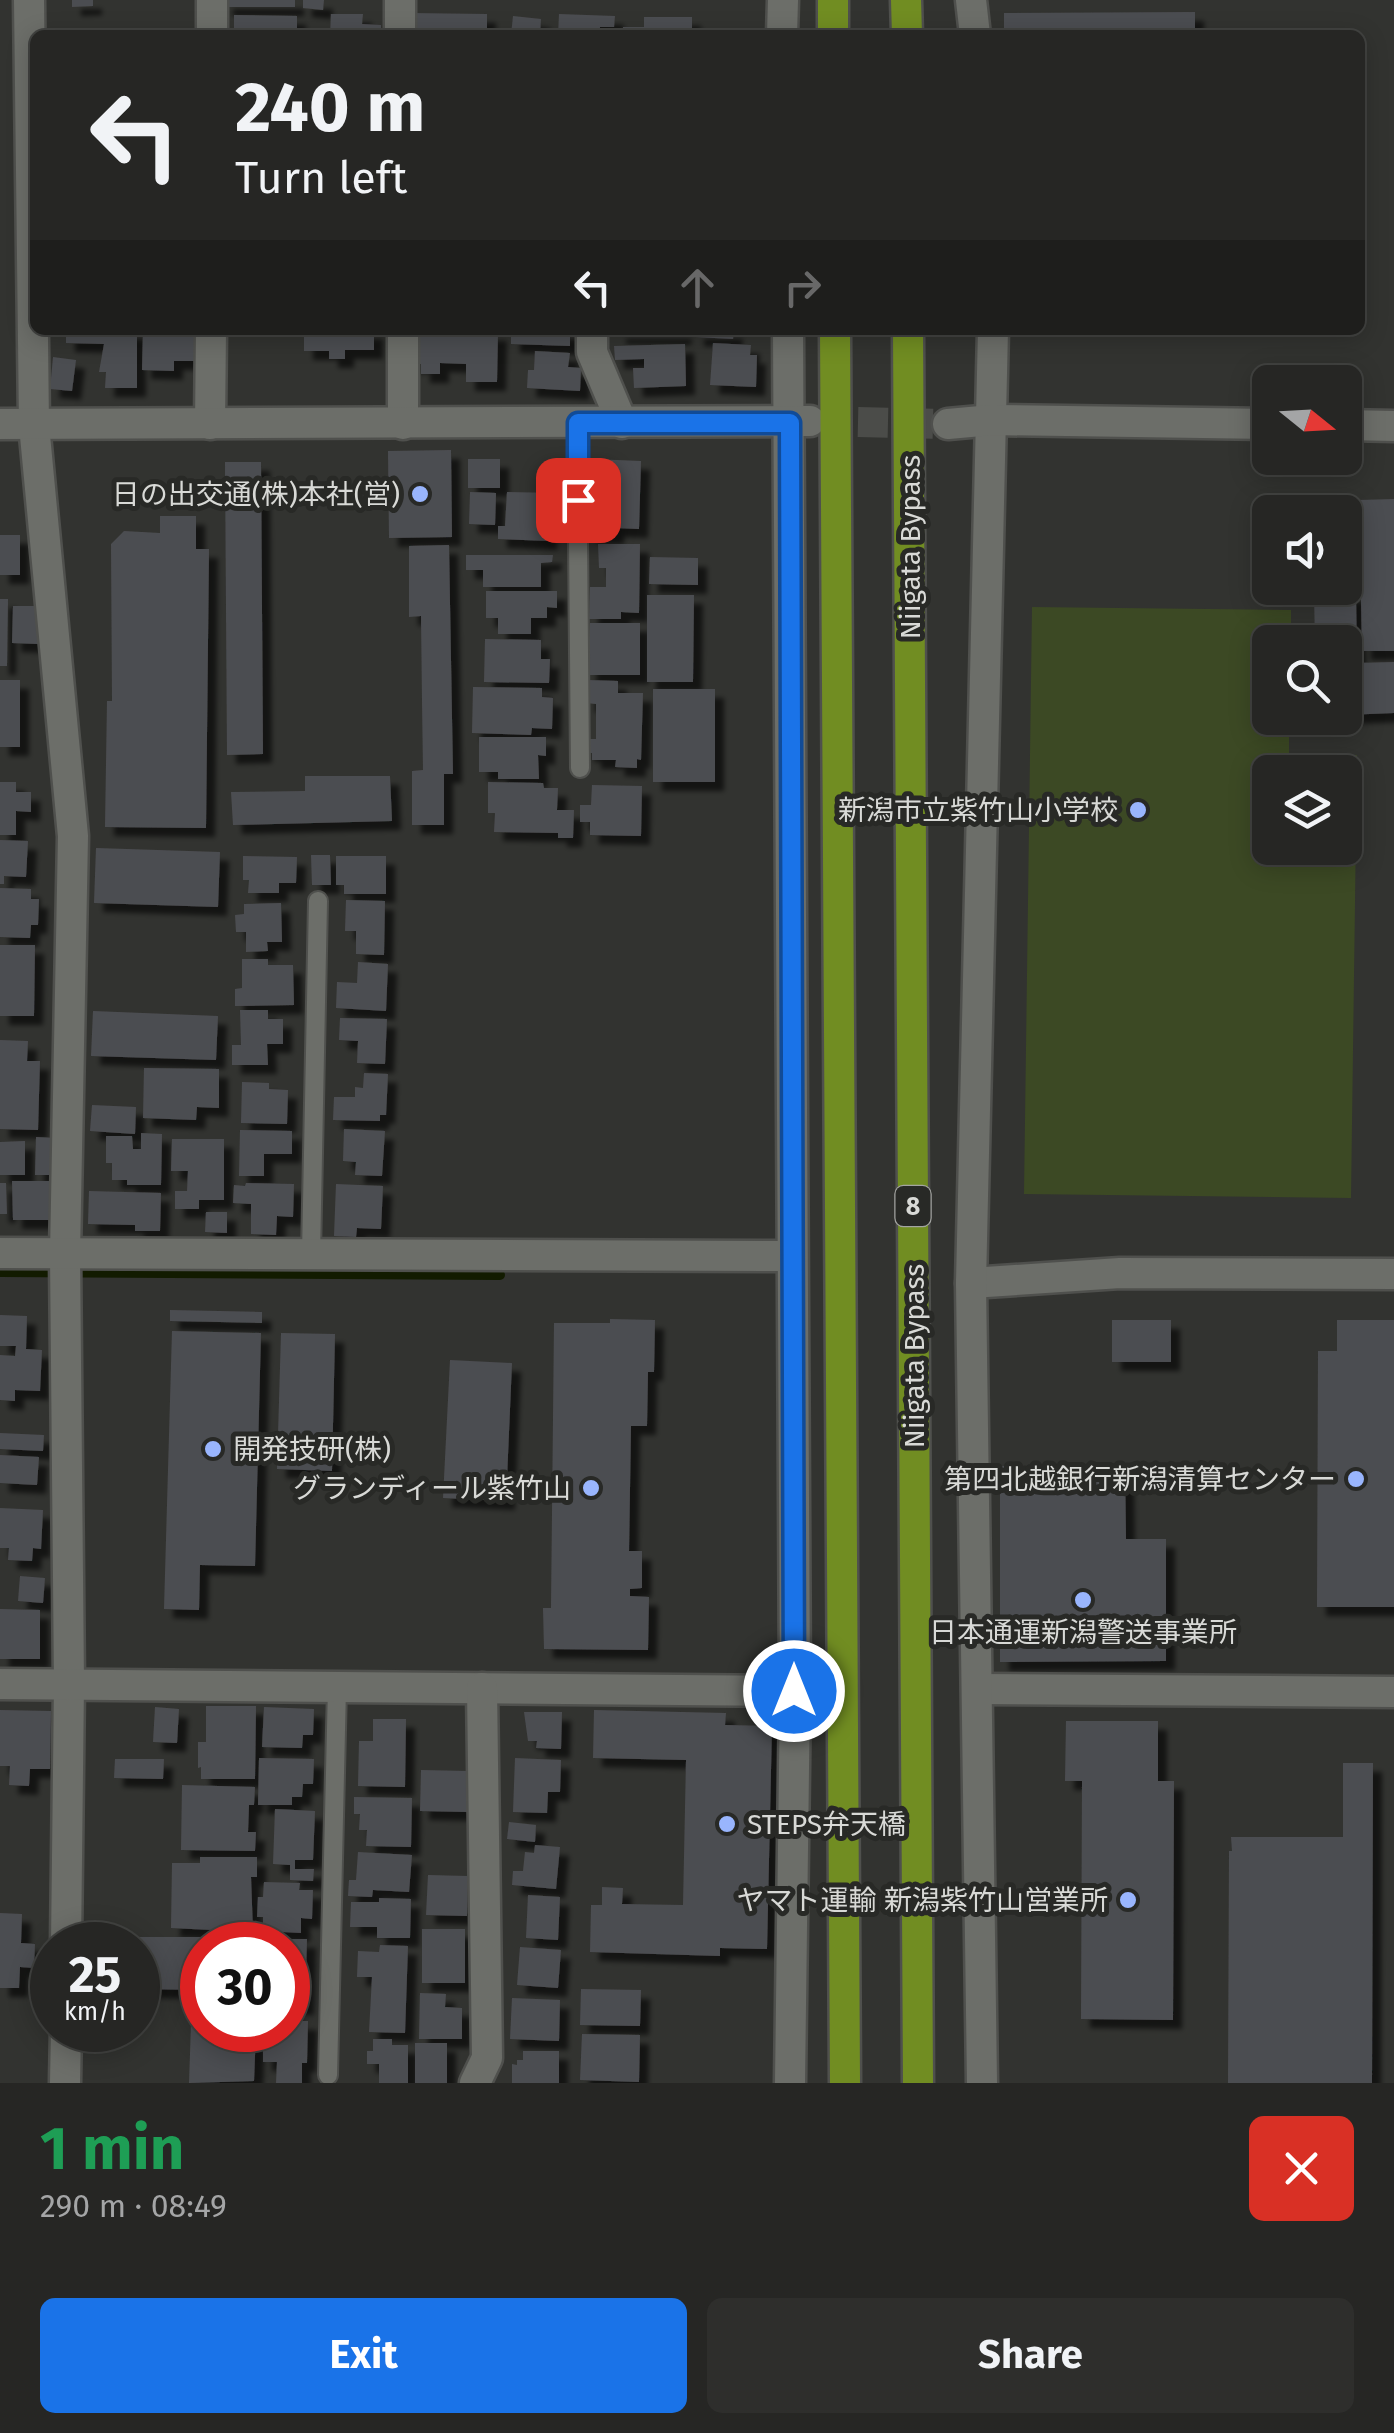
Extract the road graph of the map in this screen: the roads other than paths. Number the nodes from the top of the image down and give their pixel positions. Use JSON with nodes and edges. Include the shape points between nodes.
{"nodes":[{"id":1,"x":29,"y":0,"type":"edge"},
{"id":2,"x":212,"y":0,"type":"edge"},
{"id":3,"x":400,"y":0,"type":"edge"},
{"id":4,"x":783,"y":0,"type":"edge"},
{"id":5,"x":833,"y":0,"type":"edge"},
{"id":6,"x":906,"y":0,"type":"edge"},
{"id":7,"x":971,"y":0,"type":"edge"},
{"id":8,"x":212,"y":30,"type":"edge"},
{"id":9,"x":400,"y":30,"type":"edge"},
{"id":10,"x":782,"y":30,"type":"edge"},
{"id":11,"x":833,"y":30,"type":"edge"},
{"id":12,"x":907,"y":30,"type":"edge"},
{"id":13,"x":974,"y":30,"type":"edge"},
{"id":14,"x":30,"y":85,"type":"edge"},
{"id":15,"x":33,"y":335,"type":"edge"},
{"id":16,"x":210,"y":335,"type":"edge"},
{"id":17,"x":402,"y":335,"type":"edge"},
{"id":18,"x":592,"y":335,"type":"edge"},
{"id":19,"x":789,"y":335,"type":"edge"},
{"id":20,"x":835,"y":335,"type":"edge"},
{"id":21,"x":908,"y":335,"type":"edge"},
{"id":22,"x":993,"y":335,"type":"edge"},
{"id":23,"x":992,"y":420,"type":"junction"},
{"id":24,"x":800,"y":422,"type":"junction"},
{"id":25,"x":578,"y":423,"type":"junction"},
{"id":26,"x":622,"y":423,"type":"junction"},
{"id":27,"x":0,"y":424,"type":"edge"},
{"id":28,"x":210,"y":424,"type":"junction"},
{"id":29,"x":403,"y":424,"type":"junction"},
{"id":30,"x":948,"y":424,"type":"tunnel mouth"},
{"id":31,"x":1252,"y":424,"type":"edge"},
{"id":32,"x":34,"y":425,"type":"junction"},
{"id":33,"x":1362,"y":425,"type":"edge"},
{"id":34,"x":1394,"y":426,"type":"edge"},
{"id":35,"x":580,"y":768,"type":"dead end"},
{"id":36,"x":318,"y":901,"type":"dead end"},
{"id":37,"x":0,"y":1252,"type":"edge"},
{"id":38,"x":66,"y":1254,"type":"junction"},
{"id":39,"x":311,"y":1254,"type":"junction"},
{"id":40,"x":792,"y":1256,"type":"junction"},
{"id":41,"x":1394,"y":1274,"type":"edge"},
{"id":42,"x":971,"y":1283,"type":"junction"},
{"id":43,"x":0,"y":1684,"type":"edge"},
{"id":44,"x":69,"y":1684,"type":"junction"},
{"id":45,"x":337,"y":1687,"type":"junction"},
{"id":46,"x":482,"y":1688,"type":"junction"},
{"id":47,"x":977,"y":1688,"type":"junction"},
{"id":48,"x":794,"y":1691,"type":"junction"},
{"id":49,"x":1394,"y":1692,"type":"edge"},
{"id":50,"x":66,"y":1922,"type":"edge"},
{"id":51,"x":66,"y":2052,"type":"edge"},
{"id":52,"x":328,"y":2075,"type":"dead end"},
{"id":53,"x":65,"y":2083,"type":"edge"},
{"id":54,"x":475,"y":2083,"type":"edge"},
{"id":55,"x":790,"y":2083,"type":"edge"},
{"id":56,"x":845,"y":2083,"type":"edge"},
{"id":57,"x":918,"y":2083,"type":"edge"},
{"id":58,"x":982,"y":2083,"type":"edge"}],
"edges":[{"from":1,"to":14,"type":"street"},
{"from":2,"to":8,"type":"street"},
{"from":3,"to":9,"type":"street"},
{"from":4,"to":10,"type":"street"},
{"from":5,"to":11,"type":"highway"},
{"from":6,"to":12,"type":"highway"},
{"from":7,"to":13,"type":"street"},
{"from":15,"to":32,"type":"street"},
{"from":16,"to":28,"type":"street"},
{"from":17,"to":29,"type":"street"},
{"from":18,"to":26,"type":"street","via":[[592,352]]},
{"from":19,"to":24,"type":"street"},
{"from":20,"to":56,"type":"highway"},
{"from":21,"to":57,"type":"highway","name":"Niigata Bypass","number":"8"},
{"from":22,"to":23,"type":"street"},
{"from":23,"to":30,"type":"street"},
{"from":23,"to":31,"type":"street"},
{"from":23,"to":42,"type":"street"},
{"from":24,"to":26,"type":"street"},
{"from":24,"to":40,"type":"street"},
{"from":25,"to":26,"type":"street"},
{"from":25,"to":29,"type":"street"},
{"from":25,"to":35,"type":"lane"},
{"from":27,"to":32,"type":"street"},
{"from":28,"to":29,"type":"street"},
{"from":28,"to":32,"type":"street"},
{"from":32,"to":38,"type":"street","via":[[74,836]]},
{"from":33,"to":34,"type":"street"},
{"from":36,"to":39,"type":"lane"},
{"from":37,"to":38,"type":"street"},
{"from":38,"to":39,"type":"street"},
{"from":38,"to":44,"type":"street"},
{"from":39,"to":40,"type":"street"},
{"from":40,"to":48,"type":"street"},
{"from":41,"to":42,"type":"street","via":[[1120,1273]]},
{"from":42,"to":47,"type":"street"},
{"from":43,"to":44,"type":"street"},
{"from":44,"to":45,"type":"street"},
{"from":44,"to":50,"type":"street"},
{"from":45,"to":46,"type":"street"},
{"from":45,"to":52,"type":"lane"},
{"from":46,"to":48,"type":"street"},
{"from":46,"to":54,"type":"street","via":[[487,2058]]},
{"from":47,"to":49,"type":"street"},
{"from":47,"to":58,"type":"street"},
{"from":48,"to":55,"type":"street"},
{"from":51,"to":53,"type":"street"}]}
